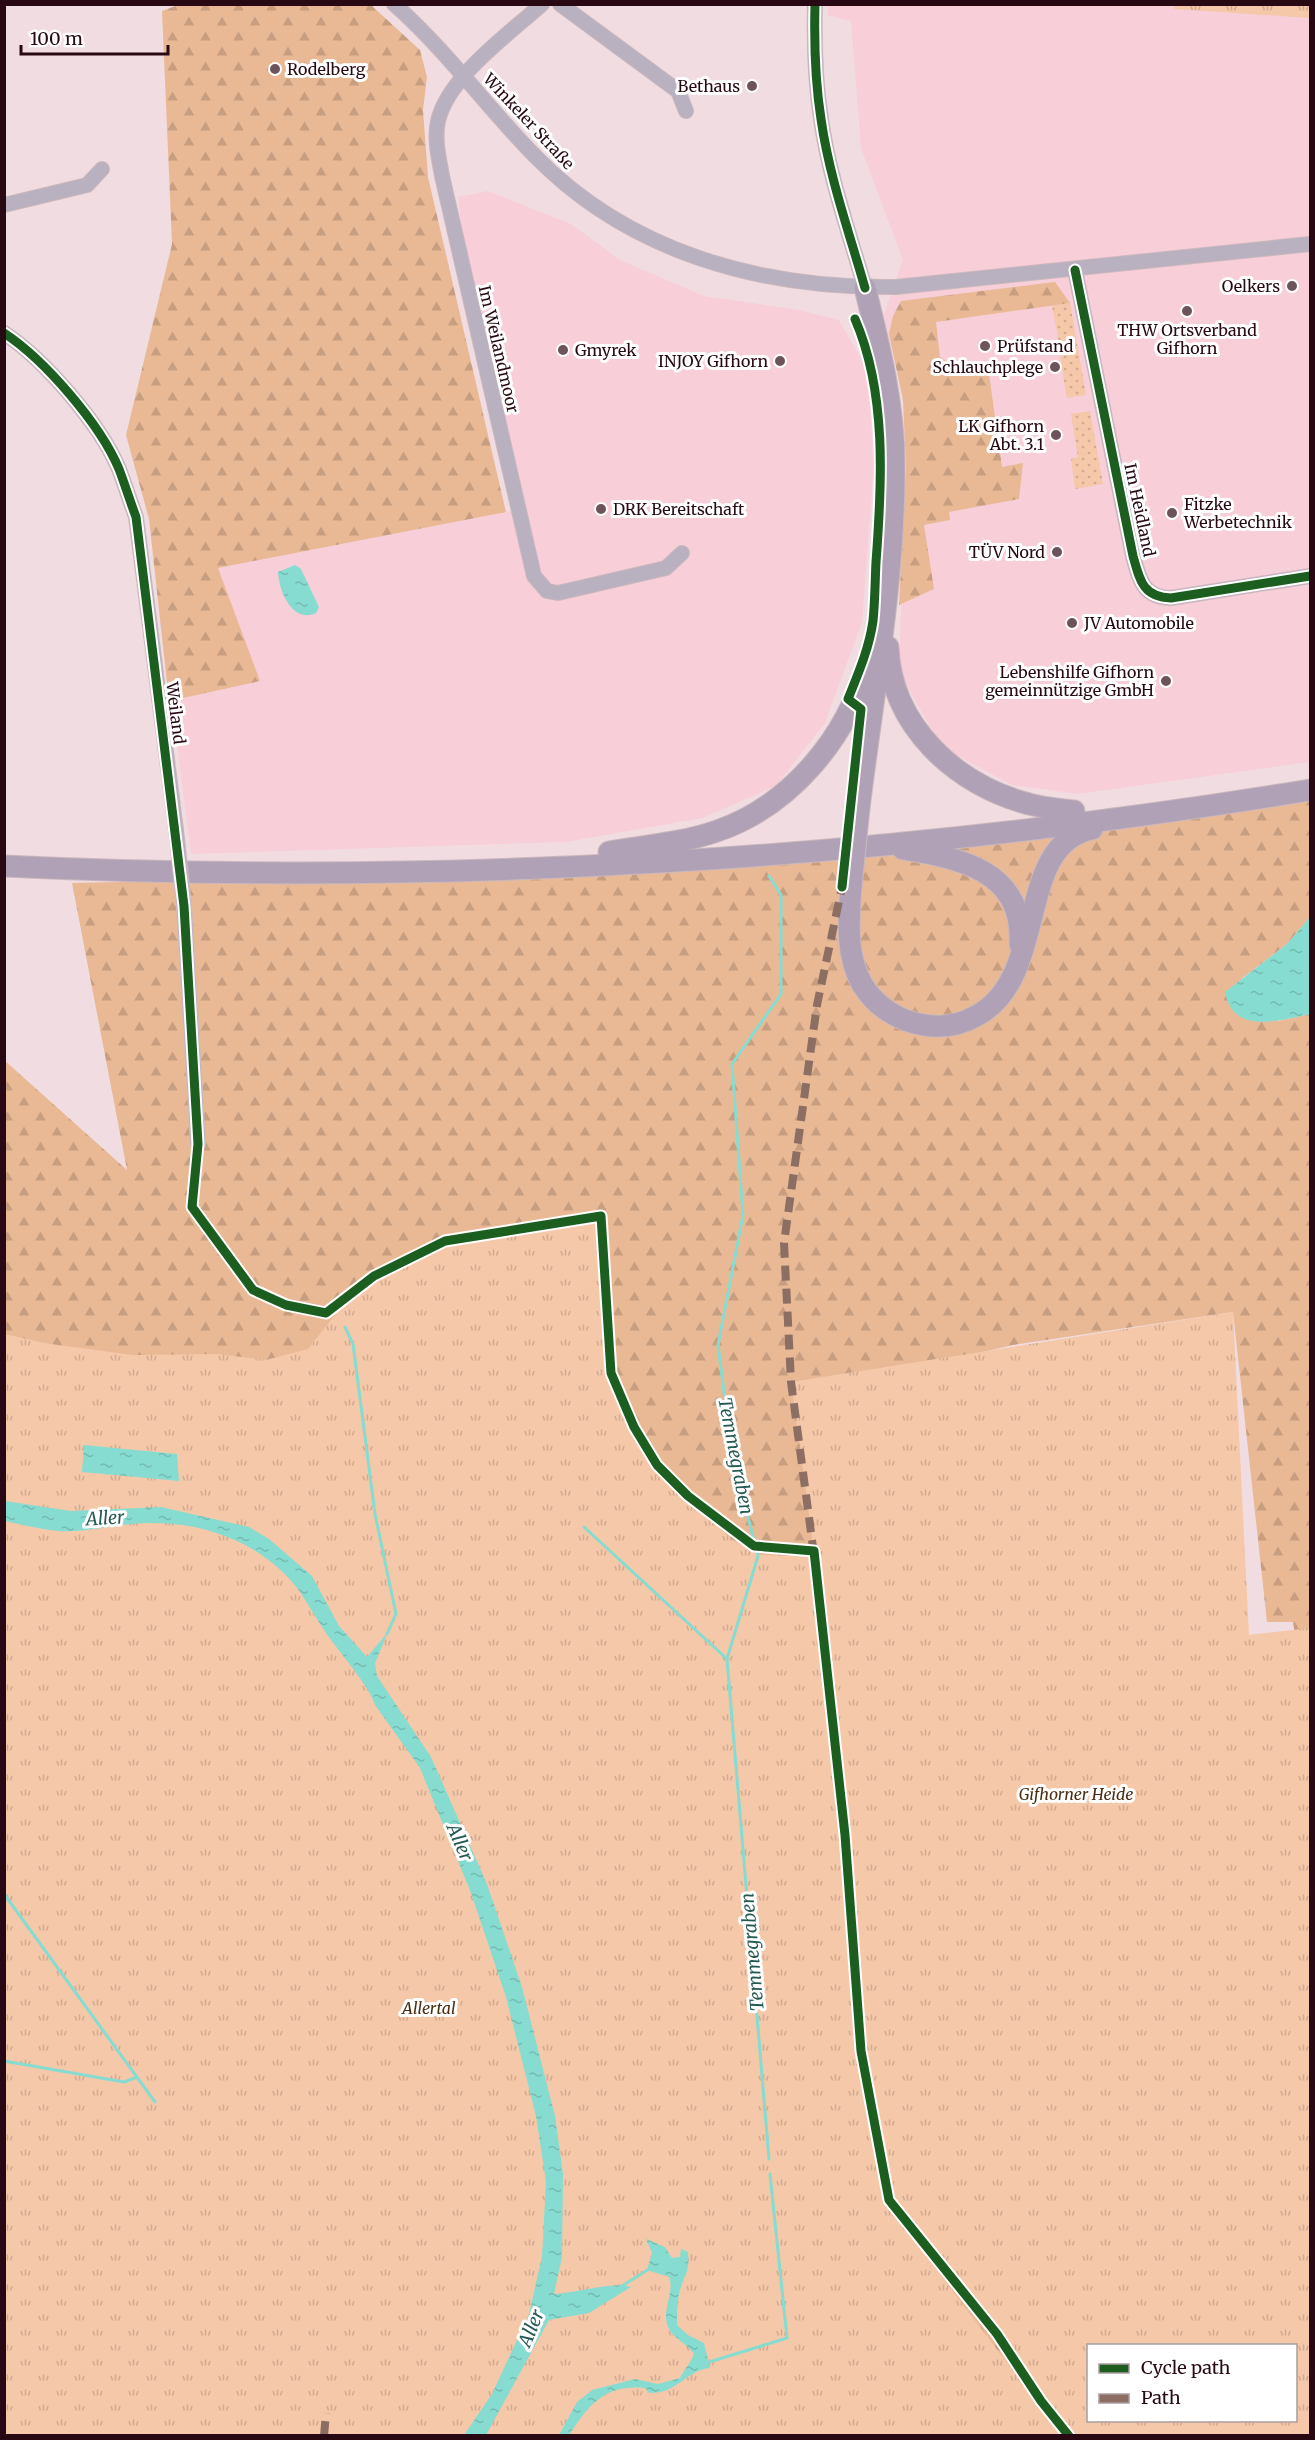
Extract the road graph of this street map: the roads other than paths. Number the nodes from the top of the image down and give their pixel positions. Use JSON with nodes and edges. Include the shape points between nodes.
{"nodes":[{"id":1,"x":394,"y":4,"type":"edge"},
{"id":2,"x":542,"y":4,"type":"edge"},
{"id":3,"x":560,"y":4,"type":"edge"},
{"id":4,"x":814,"y":4,"type":"edge"},
{"id":5,"x":465,"y":76,"type":"junction"},
{"id":6,"x":686,"y":111,"type":"dead end"},
{"id":7,"x":102,"y":169,"type":"dead end"},
{"id":8,"x":4,"y":205,"type":"edge"},
{"id":9,"x":1311,"y":244,"type":"edge"},
{"id":10,"x":1075,"y":270,"type":"junction"},
{"id":11,"x":865,"y":288,"type":"junction"},
{"id":12,"x":4,"y":333,"type":"edge"},
{"id":13,"x":682,"y":553,"type":"dead end"},
{"id":14,"x":1311,"y":576,"type":"edge"},
{"id":15,"x":885,"y":597,"type":"junction"},
{"id":16,"x":1311,"y":778,"type":"edge"},
{"id":17,"x":1311,"y":790,"type":"edge"},
{"id":18,"x":1074,"y":811,"type":"junction"},
{"id":19,"x":1122,"y":819,"type":"junction"},
{"id":20,"x":878,"y":845,"type":"junction"},
{"id":21,"x":608,"y":852,"type":"junction"},
{"id":22,"x":4,"y":855,"type":"edge"},
{"id":23,"x":4,"y":867,"type":"edge"},
{"id":24,"x":1019,"y":966,"type":"junction"},
{"id":25,"x":198,"y":1144,"type":"dead end"}],
"edges":[{"from":1,"to":5,"type":"street","name":"Winkeler Straße"},
{"from":2,"to":5,"type":"street","name":"Im Weilandmoor"},
{"from":3,"to":6,"type":"street","via":[[678,90]]},
{"from":4,"to":11,"type":"street","via":[[821,119]]},
{"from":5,"to":11,"type":"street","name":"Winkeler Straße","via":[[559,178],[633,230],[695,258],[740,272]]},
{"from":5,"to":13,"type":"street","name":"Im Weilandmoor","via":[[443,106],[436,133],[437,147],[534,576],[548,591],[558,593],[666,568]]},
{"from":7,"to":8,"type":"street","via":[[87,185]]},
{"from":9,"to":10,"type":"street"},
{"from":10,"to":11,"type":"street"},
{"from":10,"to":14,"type":"street","name":"Im Heidland","via":[[1133,556],[1143,586],[1156,597],[1171,598]]},
{"from":11,"to":15,"type":"highway","via":[[887,392],[894,461]]},
{"from":12,"to":25,"type":"street","name":"Weiland","bridge":true,"via":[[26,347],[80,406],[118,467],[136,517],[184,906]]},
{"from":15,"to":18,"type":"highway","via":[[889,669],[896,694],[920,736],[957,770],[995,793]]},
{"from":15,"to":21,"type":"highway","via":[[854,703],[837,733],[799,779],[747,818],[716,832]]},
{"from":15,"to":24,"type":"highway","bridge":true,"via":[[851,886],[849,931],[854,967],[870,996],[897,1017],[928,1026],[970,1020],[996,1002]]},
{"from":16,"to":18,"type":"highway"},
{"from":17,"to":19,"type":"highway"},
{"from":18,"to":21,"type":"highway","via":[[731,846]]},
{"from":19,"to":20,"type":"highway"},
{"from":19,"to":24,"type":"highway","via":[[1073,836],[1054,854],[1041,882]]},
{"from":20,"to":23,"type":"highway","via":[[442,870],[185,872]]},
{"from":20,"to":24,"type":"highway","via":[[962,860],[995,880],[1010,898],[1017,918]]},
{"from":21,"to":22,"type":"highway","via":[[184,860]]}]}
